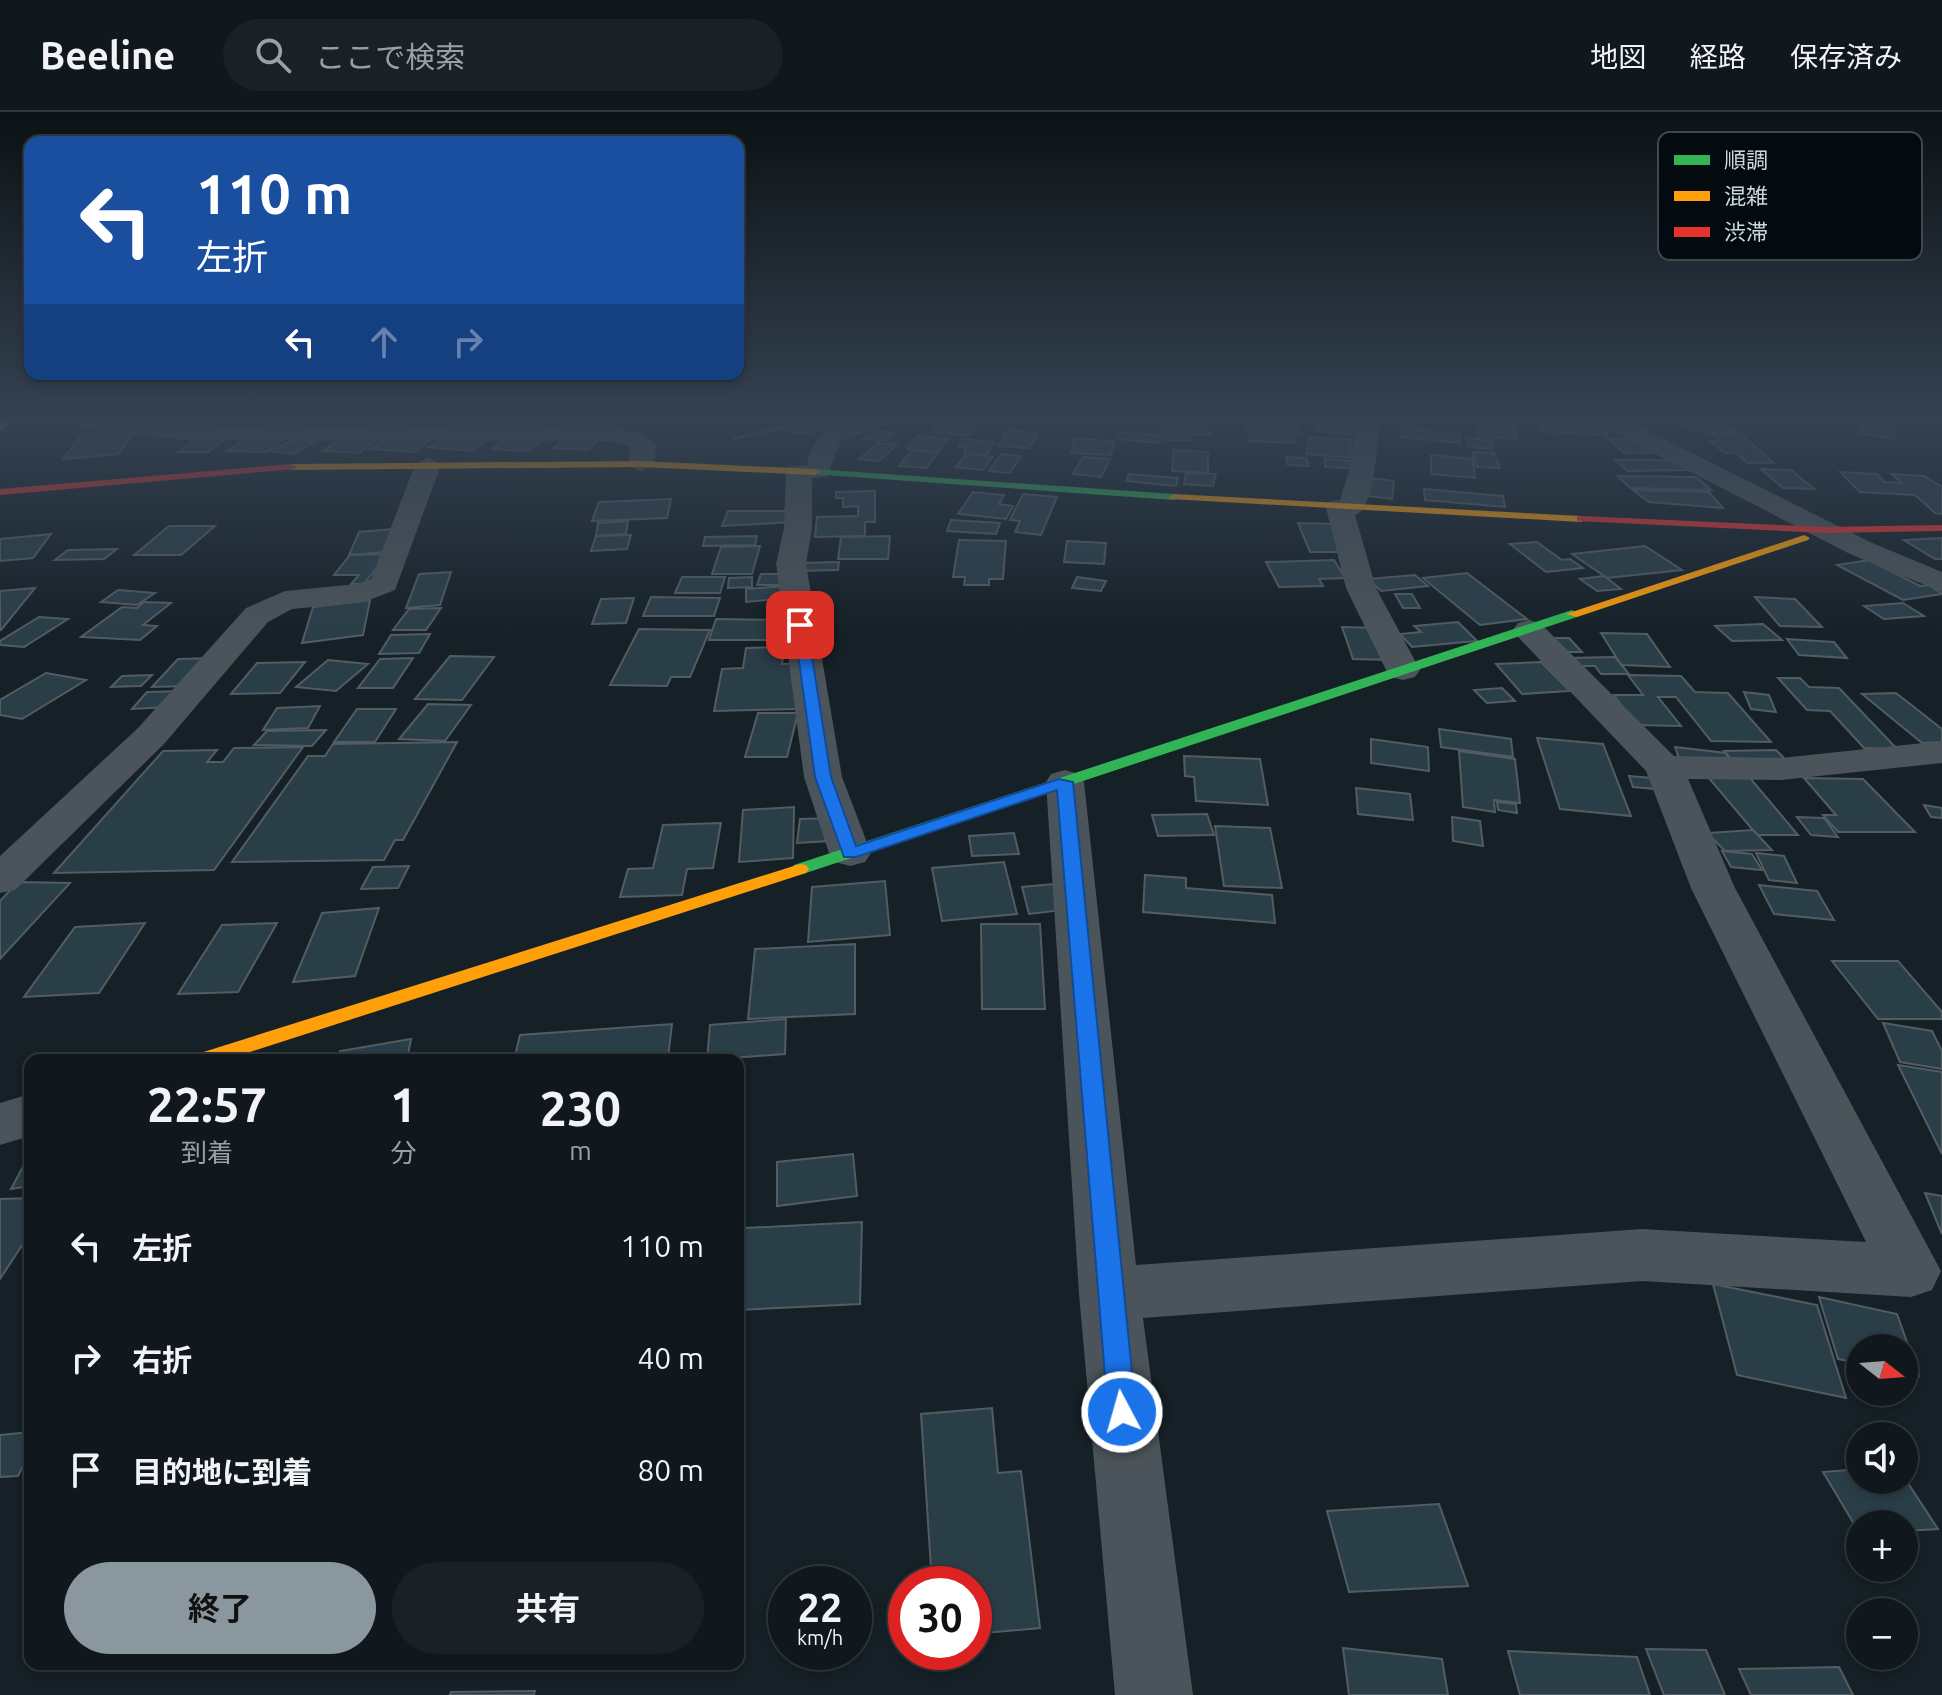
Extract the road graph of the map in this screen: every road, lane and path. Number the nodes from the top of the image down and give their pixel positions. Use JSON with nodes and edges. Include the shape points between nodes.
{"nodes":[{"id":1,"x":22,"y":490,"type":"edge"},
{"id":2,"x":156,"y":490,"type":"edge"},
{"id":3,"x":419,"y":490,"type":"edge"},
{"id":4,"x":805,"y":490,"type":"edge"},
{"id":5,"x":1082,"y":490,"type":"edge"},
{"id":6,"x":1353,"y":490,"type":"edge"},
{"id":7,"x":1746,"y":490,"type":"edge"},
{"id":8,"x":0,"y":492,"type":"edge"},
{"id":9,"x":0,"y":505,"type":"edge"},
{"id":10,"x":1345,"y":508,"type":"junction"},
{"id":11,"x":1942,"y":528,"type":"edge"},
{"id":12,"x":1825,"y":530,"type":"junction"},
{"id":13,"x":1942,"y":583,"type":"edge"},
{"id":14,"x":1529,"y":630,"type":"junction"},
{"id":15,"x":1403,"y":670,"type":"junction"},
{"id":16,"x":1942,"y":752,"type":"edge"},
{"id":17,"x":1664,"y":767,"type":"junction"},
{"id":18,"x":1065,"y":782,"type":"junction"},
{"id":19,"x":850,"y":853,"type":"junction"},
{"id":20,"x":0,"y":880,"type":"edge"},
{"id":21,"x":220,"y":1054,"type":"edge"},
{"id":22,"x":24,"y":1117,"type":"edge"},
{"id":23,"x":0,"y":1124,"type":"edge"},
{"id":24,"x":1109,"y":1294,"type":"junction"},
{"id":25,"x":1154,"y":1695,"type":"edge"}],
"edges":[{"from":1,"to":8,"type":"main road"},
{"from":2,"to":9,"type":"main road"},
{"from":3,"to":20,"type":"street","via":[[384,584],[364,593],[285,600],[257,615],[151,736]]},
{"from":4,"to":19,"type":"street","via":[[791,564],[823,777]]},
{"from":5,"to":10,"type":"main road"},
{"from":6,"to":10,"type":"street"},
{"from":7,"to":12,"type":"street"},
{"from":10,"to":12,"type":"main road"},
{"from":10,"to":15,"type":"street","via":[[1361,588]]},
{"from":11,"to":12,"type":"main road"},
{"from":12,"to":13,"type":"street"},
{"from":12,"to":14,"type":"main road"},
{"from":14,"to":15,"type":"main road"},
{"from":14,"to":17,"type":"street"},
{"from":15,"to":18,"type":"main road"},
{"from":16,"to":17,"type":"street","via":[[1781,769]]},
{"from":17,"to":24,"type":"street","via":[[1713,888],[1911,1271],[1642,1255]]},
{"from":18,"to":19,"type":"main road"},
{"from":18,"to":24,"type":"street"},
{"from":19,"to":21,"type":"main road"},
{"from":22,"to":23,"type":"street"},
{"from":24,"to":25,"type":"street"}]}
